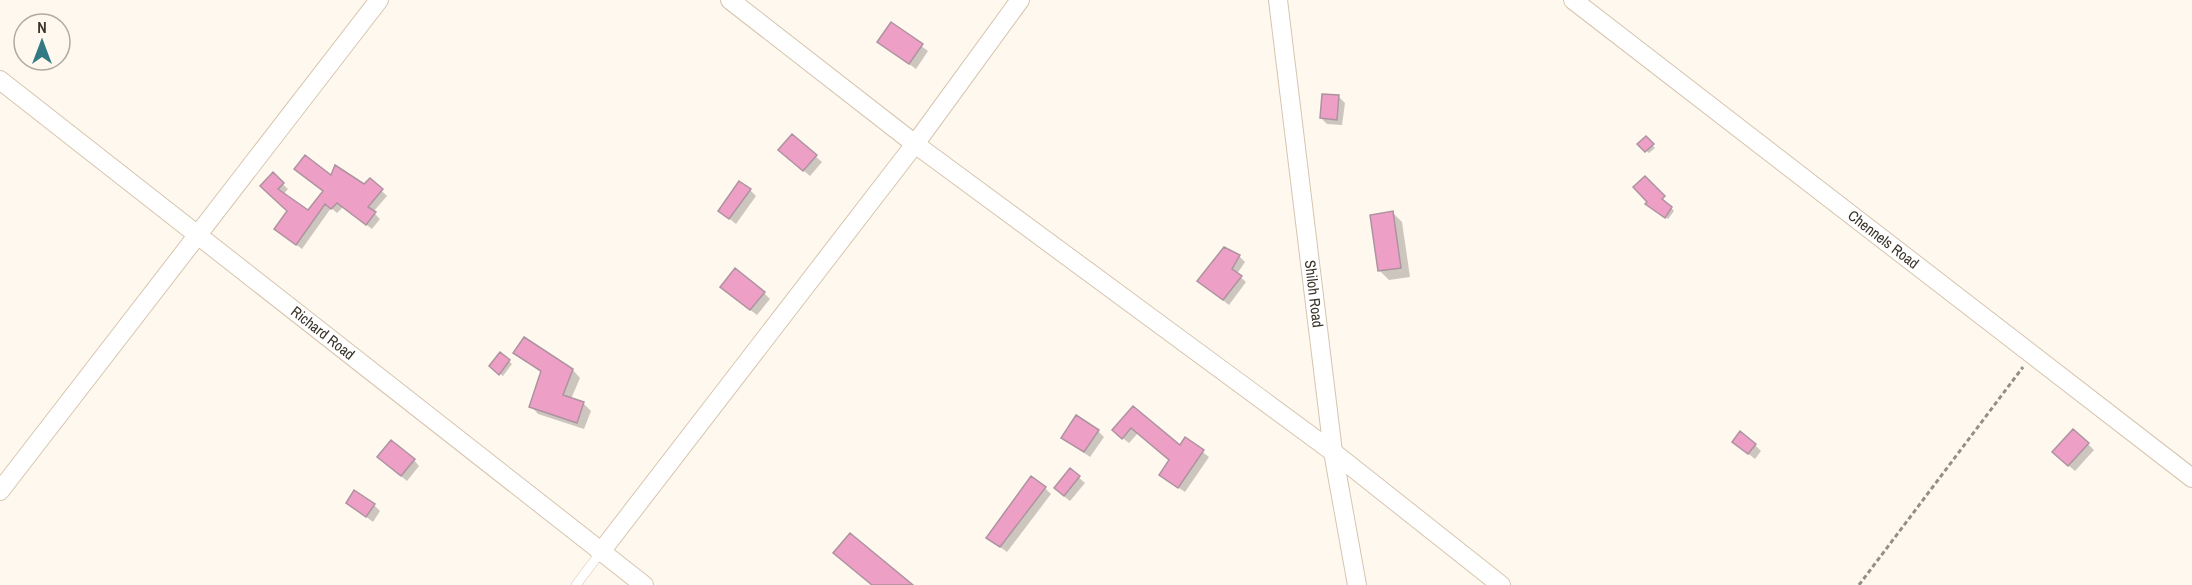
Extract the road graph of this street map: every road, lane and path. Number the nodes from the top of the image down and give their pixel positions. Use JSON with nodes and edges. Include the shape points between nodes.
{"nodes":[{"id":1,"x":379,"y":0,"type":"edge"},
{"id":2,"x":730,"y":0,"type":"edge"},
{"id":3,"x":1020,"y":0,"type":"edge"},
{"id":4,"x":1278,"y":0,"type":"edge"},
{"id":5,"x":1573,"y":0,"type":"edge"},
{"id":6,"x":0,"y":80,"type":"edge"},
{"id":7,"x":915,"y":144,"type":"junction"},
{"id":8,"x":198,"y":238,"type":"junction"},
{"id":9,"x":2031,"y":356,"type":"junction"},
{"id":10,"x":1333,"y":452,"type":"junction"},
{"id":11,"x":2192,"y":478,"type":"edge"},
{"id":12,"x":0,"y":491,"type":"edge"},
{"id":13,"x":600,"y":553,"type":"junction"},
{"id":14,"x":576,"y":585,"type":"edge"},
{"id":15,"x":644,"y":585,"type":"edge"},
{"id":16,"x":1357,"y":585,"type":"edge"},
{"id":17,"x":1501,"y":585,"type":"edge"},
{"id":18,"x":1859,"y":585,"type":"edge"}],
"edges":[{"from":1,"to":8,"type":"street"},
{"from":2,"to":7,"type":"street"},
{"from":3,"to":7,"type":"street"},
{"from":4,"to":10,"type":"street","name":"Shiloh Road"},
{"from":5,"to":9,"type":"street","name":"Chennels Road"},
{"from":6,"to":8,"type":"street","name":"Richard Road"},
{"from":7,"to":10,"type":"street"},
{"from":7,"to":13,"type":"street"},
{"from":8,"to":12,"type":"street"},
{"from":8,"to":13,"type":"street","name":"Richard Road"},
{"from":9,"to":11,"type":"street","name":"Chennels Road"},
{"from":9,"to":18,"type":"path"},
{"from":10,"to":16,"type":"street","name":"Shiloh Road"},
{"from":10,"to":17,"type":"street"},
{"from":13,"to":14,"type":"lane"},
{"from":13,"to":15,"type":"street","name":"Richard Road"}]}
